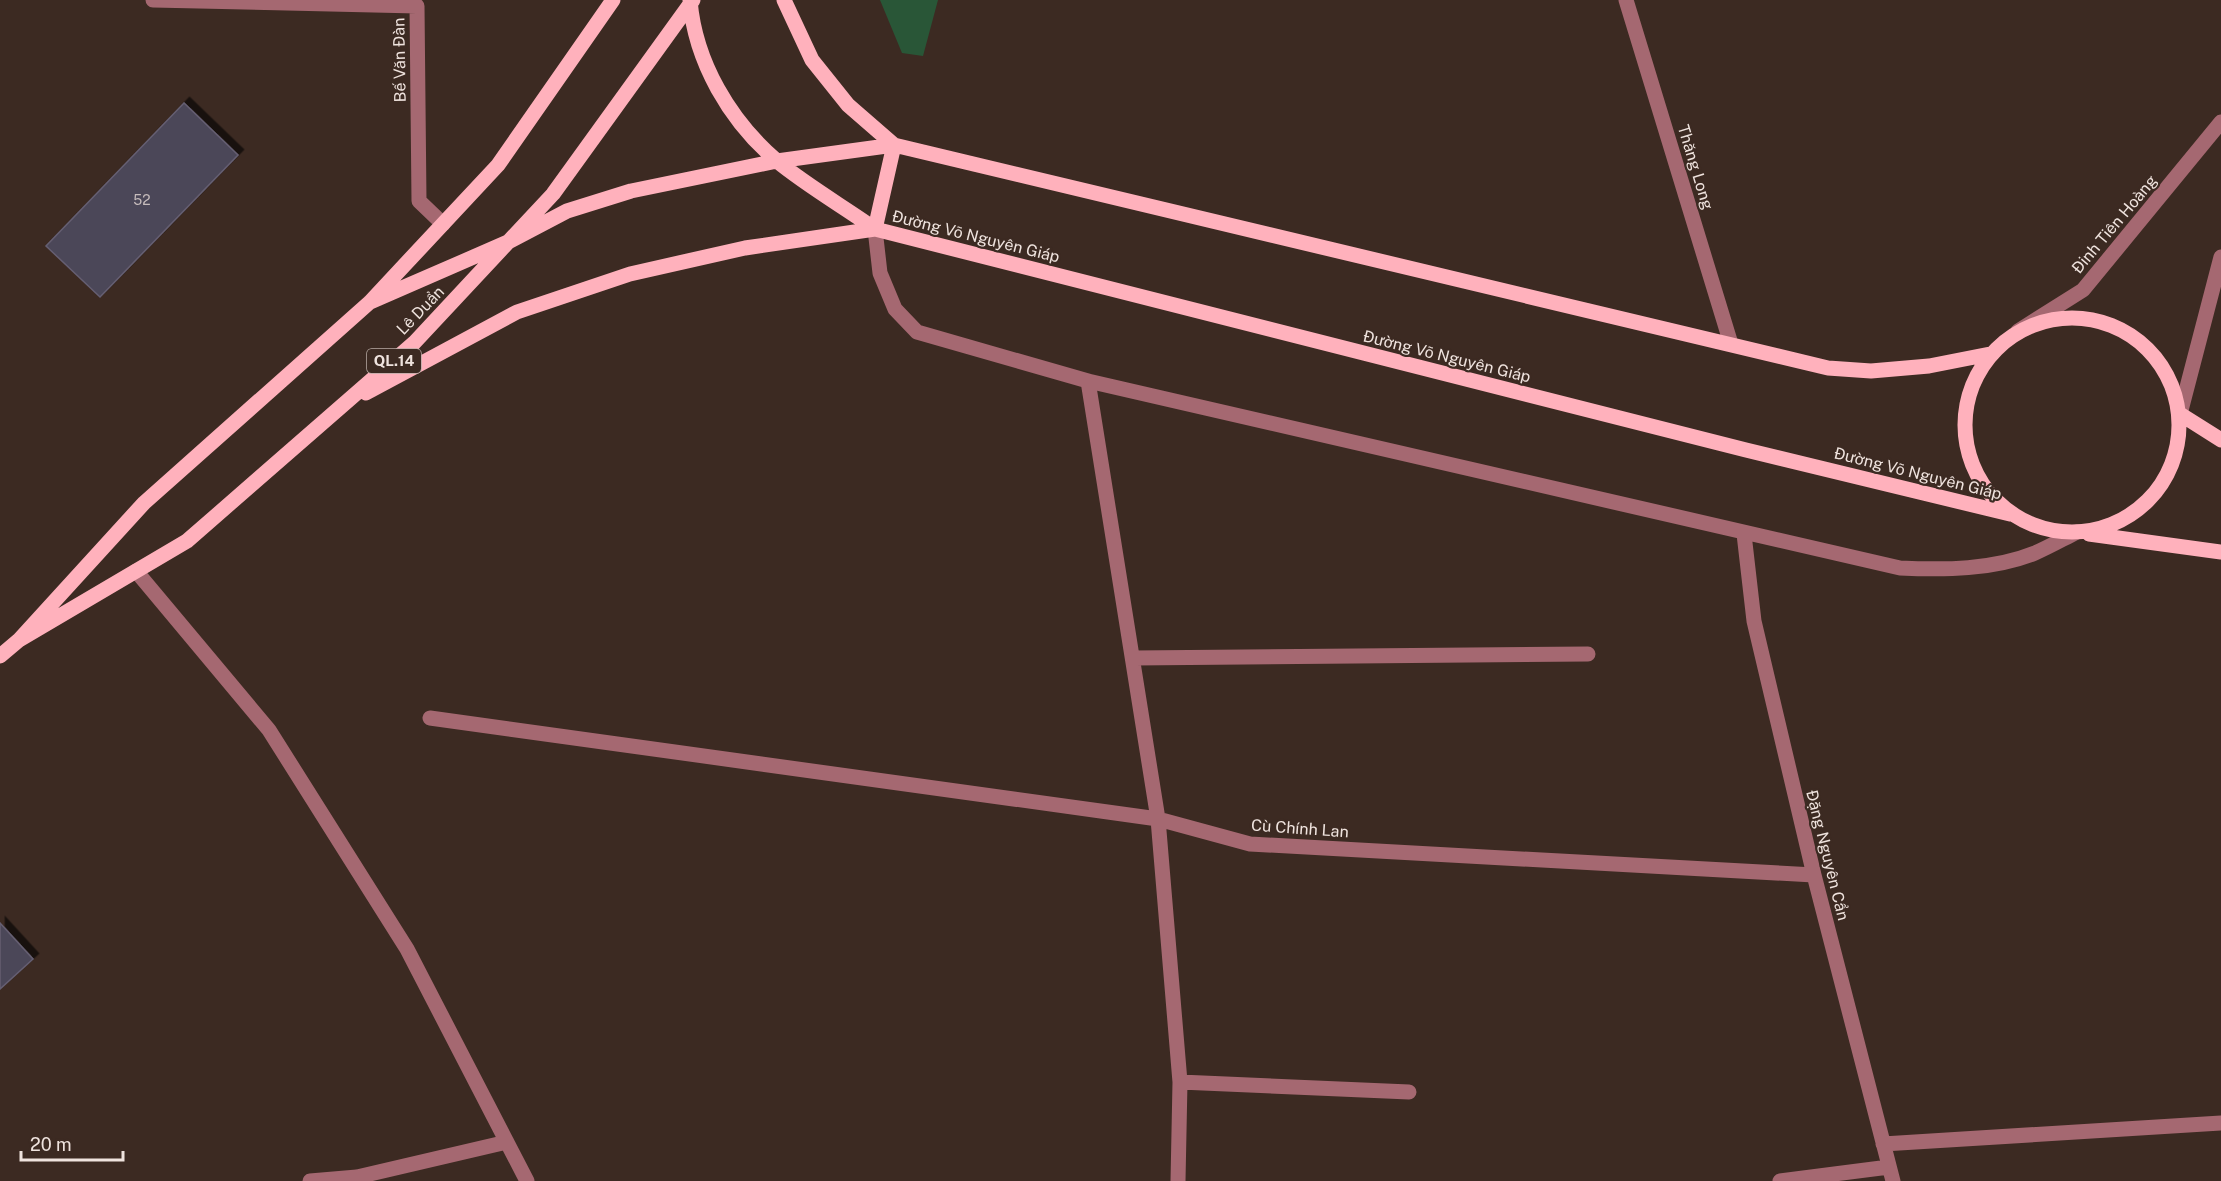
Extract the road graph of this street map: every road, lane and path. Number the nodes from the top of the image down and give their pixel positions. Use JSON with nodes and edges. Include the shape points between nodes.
{"nodes":[{"id":1,"x":153,"y":0,"type":"edge"},
{"id":2,"x":613,"y":0,"type":"edge"},
{"id":3,"x":784,"y":0,"type":"edge"},
{"id":4,"x":1626,"y":0,"type":"edge"},
{"id":5,"x":691,"y":2,"type":"edge"},
{"id":6,"x":2221,"y":122,"type":"edge"},
{"id":7,"x":894,"y":145,"type":"junction"},
{"id":8,"x":777,"y":161,"type":"junction"},
{"id":9,"x":444,"y":224,"type":"junction"},
{"id":10,"x":875,"y":229,"type":"junction"},
{"id":11,"x":508,"y":242,"type":"junction"},
{"id":12,"x":2221,"y":257,"type":"edge"},
{"id":13,"x":370,"y":302,"type":"junction"},
{"id":14,"x":2018,"y":331,"type":"junction"},
{"id":15,"x":1731,"y":344,"type":"junction"},
{"id":16,"x":1990,"y":354,"type":"junction"},
{"id":17,"x":1088,"y":381,"type":"junction"},
{"id":18,"x":340,"y":408,"type":"junction"},
{"id":19,"x":2180,"y":414,"type":"junction"},
{"id":20,"x":2221,"y":440,"type":"edge"},
{"id":21,"x":2010,"y":514,"type":"junction"},
{"id":22,"x":2077,"y":532,"type":"junction"},
{"id":23,"x":1744,"y":534,"type":"junction"},
{"id":24,"x":2221,"y":552,"type":"edge"},
{"id":25,"x":136,"y":571,"type":"junction"},
{"id":26,"x":19,"y":640,"type":"junction"},
{"id":27,"x":1588,"y":654,"type":"dead end"},
{"id":28,"x":0,"y":656,"type":"edge"},
{"id":29,"x":1134,"y":658,"type":"junction"},
{"id":30,"x":430,"y":718,"type":"dead end"},
{"id":31,"x":1158,"y":819,"type":"junction"},
{"id":32,"x":1814,"y":875,"type":"junction"},
{"id":33,"x":1180,"y":1082,"type":"junction"},
{"id":34,"x":1409,"y":1092,"type":"dead end"},
{"id":35,"x":2221,"y":1123,"type":"edge"},
{"id":36,"x":507,"y":1142,"type":"junction"},
{"id":37,"x":1883,"y":1144,"type":"junction"},
{"id":38,"x":1891,"y":1174,"type":"edge"},
{"id":39,"x":310,"y":1181,"type":"edge"},
{"id":40,"x":527,"y":1181,"type":"edge"},
{"id":41,"x":1178,"y":1181,"type":"edge"},
{"id":42,"x":1780,"y":1181,"type":"edge"}],
"edges":[{"from":1,"to":9,"type":"street","name":"Bế Văn Đàn","via":[[417,6],[419,201]]},
{"from":2,"to":9,"type":"main road","name":"Lê Duẩn","number":"QL.14","via":[[498,165]]},
{"from":3,"to":7,"type":"main road","via":[[812,60],[848,105]]},
{"from":4,"to":15,"type":"street","name":"Thăng Long"},
{"from":5,"to":8,"type":"main road","via":[[704,61],[733,115]]},
{"from":5,"to":11,"type":"main road","name":"Lê Duẩn","number":"QL.14","via":[[553,194]]},
{"from":6,"to":14,"type":"street","name":"Đinh Tiên Hoàng","via":[[2083,290]]},
{"from":7,"to":8,"type":"main road"},
{"from":7,"to":10,"type":"main road"},
{"from":7,"to":15,"type":"main road"},
{"from":8,"to":10,"type":"main road"},
{"from":8,"to":11,"type":"main road","via":[[631,190],[567,211]]},
{"from":9,"to":13,"type":"main road","name":"Lê Duẩn","number":"QL.14"},
{"from":10,"to":17,"type":"street","via":[[880,273],[895,309],[917,332]]},
{"from":10,"to":18,"type":"main road","via":[[745,248],[630,274],[517,312]]},
{"from":10,"to":21,"type":"main road","name":"Đường Võ Nguyên Giáp"},
{"from":11,"to":13,"type":"main road"},
{"from":11,"to":18,"type":"main road","name":"Lê Duẩn","number":"QL.14","via":[[414,343]]},
{"from":12,"to":19,"type":"street"},
{"from":13,"to":26,"type":"main road","name":"Lê Duẩn","number":"QL.14","via":[[144,503]]},
{"from":14,"to":16,"type":"main road"},
{"from":14,"to":19,"type":"main road","via":[[2052,319],[2088,318],[2122,329],[2151,350],[2171,380]]},
{"from":15,"to":16,"type":"main road","via":[[1828,368],[1871,371],[1929,366]]},
{"from":16,"to":21,"type":"main road","via":[[1971,385],[1964,420],[1968,456],[1985,488]]},
{"from":17,"to":23,"type":"street"},
{"from":17,"to":29,"type":"street"},
{"from":18,"to":25,"type":"main road","name":"Lê Duẩn","number":"QL.14","via":[[186,541]]},
{"from":19,"to":20,"type":"main road"},
{"from":19,"to":22,"type":"main road","via":[[2178,449],[2165,482],[2142,508],[2112,526]]},
{"from":21,"to":22,"type":"main road","via":[[2042,529]]},
{"from":22,"to":23,"type":"street","via":[[2033,554],[1945,570],[1900,568]]},
{"from":22,"to":24,"type":"main road"},
{"from":23,"to":32,"type":"street","name":"Đặng Nguyên Cẩn","via":[[1754,621]]},
{"from":25,"to":26,"type":"main road","name":"Lê Duẩn","number":"QL.14"},
{"from":25,"to":36,"type":"street","via":[[269,730],[407,949]]},
{"from":26,"to":28,"type":"main road","name":"Lê Duẩn","number":"QL.14"},
{"from":27,"to":29,"type":"street"},
{"from":29,"to":31,"type":"street"},
{"from":30,"to":31,"type":"street","name":"Cù Chính Lan"},
{"from":31,"to":32,"type":"street","name":"Cù Chính Lan","via":[[1250,844]]},
{"from":31,"to":33,"type":"street"},
{"from":32,"to":37,"type":"street","name":"Đặng Nguyên Cẩn"},
{"from":33,"to":34,"type":"street"},
{"from":33,"to":41,"type":"street"},
{"from":35,"to":37,"type":"street"},
{"from":36,"to":39,"type":"street","via":[[357,1177]]},
{"from":36,"to":40,"type":"street"},
{"from":37,"to":38,"type":"street","name":"Đặng Nguyên Cẩn"},
{"from":38,"to":42,"type":"street"}]}
